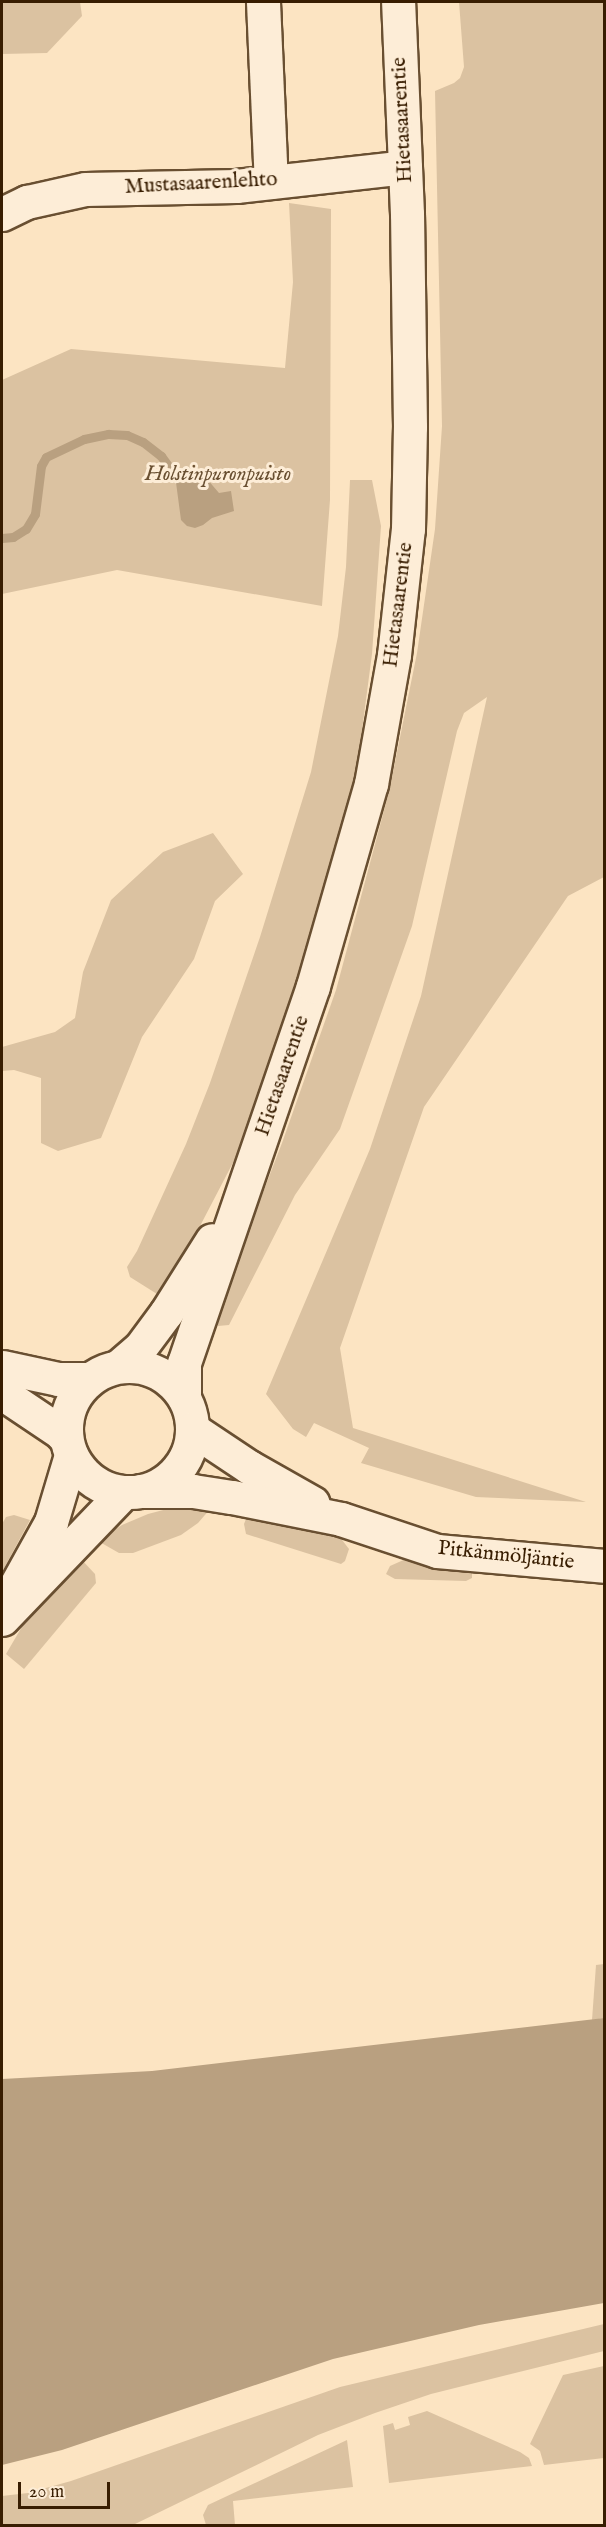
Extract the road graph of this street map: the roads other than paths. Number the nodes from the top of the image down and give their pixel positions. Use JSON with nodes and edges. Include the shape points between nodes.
{"nodes":[{"id":1,"x":263,"y":2,"type":"edge"},
{"id":2,"x":398,"y":2,"type":"edge"},
{"id":3,"x":405,"y":167,"type":"junction"},
{"id":4,"x":271,"y":182,"type":"junction"},
{"id":5,"x":2,"y":214,"type":"edge"},
{"id":6,"x":245,"y":1187,"type":"junction"},
{"id":7,"x":119,"y":1366,"type":"junction"},
{"id":8,"x":2,"y":1367,"type":"edge"},
{"id":9,"x":89,"y":1379,"type":"junction"},
{"id":10,"x":2,"y":1393,"type":"edge"},
{"id":11,"x":184,"y":1397,"type":"junction"},
{"id":12,"x":192,"y":1429,"type":"junction"},
{"id":13,"x":69,"y":1447,"type":"junction"},
{"id":14,"x":132,"y":1491,"type":"junction"},
{"id":15,"x":341,"y":1519,"type":"junction"},
{"id":16,"x":604,"y":1566,"type":"edge"},
{"id":17,"x":2,"y":1610,"type":"edge"},
{"id":18,"x":2,"y":1619,"type":"edge"}],
"edges":[{"from":1,"to":4,"type":"street"},
{"from":2,"to":3,"type":"street","name":"Hietasaarentie"},
{"from":3,"to":4,"type":"street","name":"Mustasaarenlehto"},
{"from":3,"to":6,"type":"street","name":"Hietasaarentie","via":[[408,529],[394,655],[368,795],[313,986]]},
{"from":4,"to":5,"type":"street","name":"Mustasaarenlehto","via":[[85,189],[27,202]]},
{"from":6,"to":7,"type":"street","name":"Hietasaarentie","via":[[166,1313],[140,1348]]},
{"from":6,"to":11,"type":"street","name":"Hietasaarentie","via":[[184,1363]]},
{"from":7,"to":9,"type":"street"},
{"from":7,"to":11,"type":"street","via":[[149,1369],[163,1375]]},
{"from":8,"to":9,"type":"street","via":[[58,1380]]},
{"from":9,"to":13,"type":"street","via":[[70,1406],[66,1422]]},
{"from":10,"to":13,"type":"street","via":[[60,1432]]},
{"from":11,"to":12,"type":"street"},
{"from":12,"to":14,"type":"street","via":[[183,1462],[171,1475],[157,1485]]},
{"from":12,"to":15,"type":"street","name":"Pitkänmöljäntie","via":[[249,1467]]},
{"from":13,"to":14,"type":"street","via":[[93,1481]]},
{"from":13,"to":17,"type":"street","via":[[51,1522]]},
{"from":14,"to":15,"type":"street","name":"Pitkänmöljäntie","via":[[193,1491]]},
{"from":14,"to":18,"type":"street"},
{"from":15,"to":16,"type":"street","name":"Pitkänmöljäntie","via":[[437,1551]]}]}
